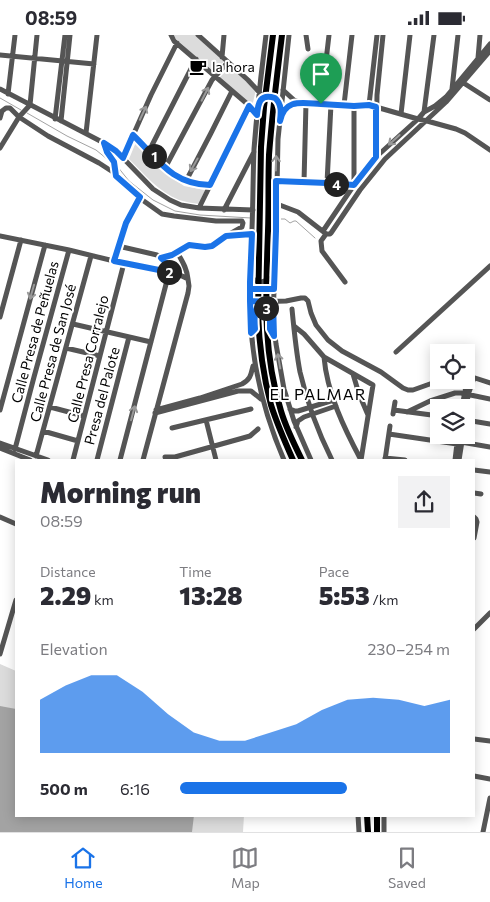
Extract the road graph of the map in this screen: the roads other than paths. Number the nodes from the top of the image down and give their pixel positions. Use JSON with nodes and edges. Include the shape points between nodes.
{"nodes":[{"id":1,"x":15,"y":35,"type":"edge"},
{"id":2,"x":37,"y":35,"type":"edge"},
{"id":3,"x":65,"y":35,"type":"edge"},
{"id":4,"x":70,"y":35,"type":"edge"},
{"id":5,"x":97,"y":35,"type":"edge"},
{"id":6,"x":171,"y":35,"type":"edge"},
{"id":7,"x":198,"y":35,"type":"edge"},
{"id":8,"x":224,"y":35,"type":"edge"},
{"id":9,"x":266,"y":35,"type":"edge"},
{"id":10,"x":273,"y":35,"type":"edge"},
{"id":11,"x":282,"y":35,"type":"edge"},
{"id":12,"x":289,"y":35,"type":"edge"},
{"id":13,"x":306,"y":35,"type":"edge"},
{"id":14,"x":328,"y":35,"type":"edge"},
{"id":15,"x":352,"y":35,"type":"edge"},
{"id":16,"x":377,"y":35,"type":"edge"},
{"id":17,"x":383,"y":35,"type":"edge"},
{"id":18,"x":410,"y":35,"type":"edge"},
{"id":19,"x":434,"y":35,"type":"edge"},
{"id":20,"x":458,"y":35,"type":"edge"},
{"id":21,"x":480,"y":35,"type":"edge"},
{"id":22,"x":177,"y":43,"type":"junction"},
{"id":23,"x":490,"y":45,"type":"edge"},
{"id":24,"x":308,"y":49,"type":"dead end"},
{"id":25,"x":490,"y":51,"type":"edge"},
{"id":26,"x":0,"y":55,"type":"edge"},
{"id":27,"x":12,"y":56,"type":"junction"},
{"id":28,"x":222,"y":57,"type":"junction"},
{"id":29,"x":35,"y":58,"type":"junction"},
{"id":30,"x":478,"y":58,"type":"junction"},
{"id":31,"x":196,"y":59,"type":"junction"},
{"id":32,"x":64,"y":61,"type":"junction"},
{"id":33,"x":228,"y":62,"type":"junction"},
{"id":34,"x":94,"y":64,"type":"junction"},
{"id":35,"x":376,"y":72,"type":"junction"},
{"id":36,"x":216,"y":76,"type":"junction"},
{"id":37,"x":261,"y":77,"type":"junction"},
{"id":38,"x":248,"y":80,"type":"junction"},
{"id":39,"x":461,"y":82,"type":"junction"},
{"id":40,"x":267,"y":88,"type":"junction"},
{"id":41,"x":0,"y":89,"type":"edge"},
{"id":42,"x":279,"y":89,"type":"junction"},
{"id":43,"x":452,"y":89,"type":"junction"},
{"id":44,"x":232,"y":91,"type":"junction"},
{"id":45,"x":259,"y":92,"type":"junction"},
{"id":46,"x":8,"y":93,"type":"junction"},
{"id":47,"x":266,"y":97,"type":"junction"},
{"id":48,"x":275,"y":98,"type":"junction"},
{"id":49,"x":490,"y":100,"type":"edge"},
{"id":50,"x":304,"y":103,"type":"junction"},
{"id":51,"x":321,"y":104,"type":"junction"},
{"id":52,"x":331,"y":104,"type":"junction"},
{"id":53,"x":30,"y":105,"type":"junction"},
{"id":54,"x":344,"y":105,"type":"junction"},
{"id":55,"x":369,"y":105,"type":"junction"},
{"id":56,"x":249,"y":106,"type":"junction"},
{"id":57,"x":354,"y":106,"type":"junction"},
{"id":58,"x":376,"y":107,"type":"junction"},
{"id":59,"x":257,"y":108,"type":"junction"},
{"id":60,"x":1,"y":110,"type":"edge"},
{"id":61,"x":281,"y":111,"type":"junction"},
{"id":62,"x":424,"y":112,"type":"junction"},
{"id":63,"x":22,"y":114,"type":"junction"},
{"id":64,"x":401,"y":114,"type":"junction"},
{"id":65,"x":257,"y":115,"type":"junction"},
{"id":66,"x":0,"y":118,"type":"edge"},
{"id":67,"x":418,"y":119,"type":"junction"},
{"id":68,"x":58,"y":120,"type":"junction"},
{"id":69,"x":280,"y":121,"type":"junction"},
{"id":70,"x":427,"y":121,"type":"junction"},
{"id":71,"x":86,"y":133,"type":"junction"},
{"id":72,"x":133,"y":135,"type":"junction"},
{"id":73,"x":104,"y":143,"type":"junction"},
{"id":74,"x":0,"y":148,"type":"edge"},
{"id":75,"x":490,"y":150,"type":"edge"},
{"id":76,"x":149,"y":151,"type":"junction"},
{"id":77,"x":254,"y":151,"type":"junction"},
{"id":78,"x":376,"y":157,"type":"junction"},
{"id":79,"x":123,"y":158,"type":"junction"},
{"id":80,"x":165,"y":168,"type":"junction"},
{"id":81,"x":116,"y":174,"type":"junction"},
{"id":82,"x":186,"y":181,"type":"junction"},
{"id":83,"x":276,"y":181,"type":"junction"},
{"id":84,"x":304,"y":182,"type":"junction"},
{"id":85,"x":327,"y":183,"type":"junction"},
{"id":86,"x":210,"y":185,"type":"junction"},
{"id":87,"x":354,"y":185,"type":"junction"},
{"id":88,"x":360,"y":190,"type":"junction"},
{"id":89,"x":140,"y":197,"type":"junction"},
{"id":90,"x":276,"y":204,"type":"junction"},
{"id":91,"x":199,"y":208,"type":"junction"},
{"id":92,"x":224,"y":210,"type":"junction"},
{"id":93,"x":253,"y":212,"type":"junction"},
{"id":94,"x":252,"y":232,"type":"junction"},
{"id":95,"x":324,"y":233,"type":"junction"},
{"id":96,"x":0,"y":236,"type":"edge"},
{"id":97,"x":226,"y":236,"type":"junction"},
{"id":98,"x":21,"y":240,"type":"junction"},
{"id":99,"x":45,"y":245,"type":"junction"},
{"id":100,"x":118,"y":246,"type":"junction"},
{"id":101,"x":69,"y":250,"type":"junction"},
{"id":102,"x":176,"y":252,"type":"junction"},
{"id":103,"x":91,"y":256,"type":"junction"},
{"id":104,"x":161,"y":258,"type":"junction"},
{"id":105,"x":114,"y":261,"type":"junction"},
{"id":106,"x":124,"y":263,"type":"junction"},
{"id":107,"x":490,"y":266,"type":"edge"},
{"id":108,"x":169,"y":272,"type":"junction"},
{"id":109,"x":250,"y":277,"type":"junction"},
{"id":110,"x":274,"y":277,"type":"junction"},
{"id":111,"x":188,"y":279,"type":"junction"},
{"id":112,"x":346,"y":282,"type":"dead end"},
{"id":113,"x":250,"y":289,"type":"junction"},
{"id":114,"x":274,"y":289,"type":"junction"},
{"id":115,"x":250,"y":301,"type":"junction"},
{"id":116,"x":273,"y":302,"type":"junction"},
{"id":117,"x":292,"y":309,"type":"dead end"},
{"id":118,"x":0,"y":317,"type":"edge"},
{"id":119,"x":73,"y":324,"type":"junction"},
{"id":120,"x":294,"y":325,"type":"junction"},
{"id":121,"x":106,"y":332,"type":"junction"},
{"id":122,"x":251,"y":333,"type":"junction"},
{"id":123,"x":274,"y":336,"type":"junction"},
{"id":124,"x":128,"y":337,"type":"junction"},
{"id":125,"x":151,"y":342,"type":"junction"},
{"id":126,"x":66,"y":348,"type":"junction"},
{"id":127,"x":396,"y":352,"type":"dead end"},
{"id":128,"x":100,"y":355,"type":"junction"},
{"id":129,"x":324,"y":357,"type":"junction"},
{"id":130,"x":254,"y":363,"type":"junction"},
{"id":131,"x":353,"y":374,"type":"junction"},
{"id":132,"x":475,"y":379,"type":"edge"},
{"id":133,"x":490,"y":383,"type":"edge"},
{"id":134,"x":430,"y":384,"type":"edge"},
{"id":135,"x":467,"y":389,"type":"edge"},
{"id":136,"x":466,"y":395,"type":"junction"},
{"id":137,"x":440,"y":398,"type":"joint"},
{"id":138,"x":262,"y":399,"type":"junction"},
{"id":139,"x":465,"y":399,"type":"edge"},
{"id":140,"x":466,"y":399,"type":"edge"},
{"id":141,"x":490,"y":399,"type":"edge"},
{"id":142,"x":395,"y":402,"type":"dead end"},
{"id":143,"x":335,"y":403,"type":"junction"},
{"id":144,"x":50,"y":407,"type":"junction"},
{"id":145,"x":310,"y":407,"type":"junction"},
{"id":146,"x":251,"y":409,"type":"dead end"},
{"id":147,"x":290,"y":409,"type":"junction"},
{"id":148,"x":0,"y":410,"type":"edge"},
{"id":149,"x":156,"y":411,"type":"junction"},
{"id":150,"x":407,"y":411,"type":"junction"},
{"id":151,"x":312,"y":414,"type":"junction"},
{"id":152,"x":368,"y":415,"type":"junction"},
{"id":153,"x":430,"y":415,"type":"edge"},
{"id":154,"x":84,"y":416,"type":"junction"},
{"id":155,"x":206,"y":420,"type":"junction"},
{"id":156,"x":475,"y":422,"type":"edge"},
{"id":157,"x":490,"y":424,"type":"edge"},
{"id":158,"x":390,"y":426,"type":"dead end"},
{"id":159,"x":296,"y":427,"type":"junction"},
{"id":160,"x":172,"y":428,"type":"dead end"},
{"id":161,"x":258,"y":429,"type":"dead end"},
{"id":162,"x":43,"y":431,"type":"junction"},
{"id":163,"x":389,"y":434,"type":"junction"},
{"id":164,"x":430,"y":439,"type":"edge"},
{"id":165,"x":78,"y":441,"type":"junction"},
{"id":166,"x":0,"y":443,"type":"edge"},
{"id":167,"x":459,"y":444,"type":"edge"},
{"id":168,"x":459,"y":444,"type":"edge"},
{"id":169,"x":467,"y":444,"type":"edge"},
{"id":170,"x":214,"y":446,"type":"junction"},
{"id":171,"x":490,"y":447,"type":"edge"},
{"id":172,"x":0,"y":448,"type":"edge"},
{"id":173,"x":15,"y":449,"type":"junction"},
{"id":174,"x":36,"y":456,"type":"junction"},
{"id":175,"x":165,"y":457,"type":"dead end"},
{"id":176,"x":28,"y":459,"type":"edge"},
{"id":177,"x":45,"y":459,"type":"edge"},
{"id":178,"x":73,"y":459,"type":"edge"},
{"id":179,"x":97,"y":459,"type":"edge"},
{"id":180,"x":120,"y":459,"type":"edge"},
{"id":181,"x":143,"y":459,"type":"edge"},
{"id":182,"x":216,"y":459,"type":"edge"},
{"id":183,"x":284,"y":459,"type":"edge"},
{"id":184,"x":293,"y":459,"type":"edge"},
{"id":185,"x":302,"y":459,"type":"edge"},
{"id":186,"x":311,"y":459,"type":"edge"},
{"id":187,"x":332,"y":459,"type":"edge"},
{"id":188,"x":360,"y":459,"type":"edge"},
{"id":189,"x":361,"y":459,"type":"edge"},
{"id":190,"x":385,"y":459,"type":"edge"},
{"id":191,"x":455,"y":459,"type":"edge"},
{"id":192,"x":459,"y":459,"type":"edge"},
{"id":193,"x":475,"y":470,"type":"edge"},
{"id":194,"x":490,"y":472,"type":"edge"},
{"id":195,"x":475,"y":493,"type":"edge"},
{"id":196,"x":481,"y":494,"type":"dead end"},
{"id":197,"x":0,"y":517,"type":"edge"},
{"id":198,"x":475,"y":518,"type":"edge"},
{"id":199,"x":15,"y":524,"type":"edge"},
{"id":200,"x":475,"y":533,"type":"edge"},
{"id":201,"x":15,"y":603,"type":"edge"},
{"id":202,"x":490,"y":613,"type":"edge"},
{"id":203,"x":475,"y":628,"type":"edge"},
{"id":204,"x":0,"y":654,"type":"edge"},
{"id":205,"x":475,"y":739,"type":"edge"},
{"id":206,"x":490,"y":741,"type":"edge"},
{"id":207,"x":475,"y":776,"type":"edge"},
{"id":208,"x":490,"y":779,"type":"edge"},
{"id":209,"x":490,"y":798,"type":"edge"},
{"id":210,"x":358,"y":817,"type":"edge"},
{"id":211,"x":368,"y":817,"type":"edge"},
{"id":212,"x":377,"y":817,"type":"edge"},
{"id":213,"x":384,"y":817,"type":"edge"},
{"id":214,"x":359,"y":832,"type":"edge"},
{"id":215,"x":368,"y":832,"type":"edge"},
{"id":216,"x":377,"y":832,"type":"edge"},
{"id":217,"x":384,"y":832,"type":"edge"},
{"id":218,"x":483,"y":832,"type":"edge"}],
"edges":[{"from":1,"to":27,"type":"street"},
{"from":2,"to":29,"type":"street"},
{"from":3,"to":32,"type":"street"},
{"from":4,"to":32,"type":"street"},
{"from":5,"to":34,"type":"street"},
{"from":6,"to":22,"type":"street"},
{"from":7,"to":28,"type":"street"},
{"from":8,"to":28,"type":"street"},
{"from":9,"to":37,"type":"street"},
{"from":10,"to":40,"type":"main road"},
{"from":11,"to":42,"type":"main road"},
{"from":12,"to":42,"type":"street","via":[[284,81]]},
{"from":13,"to":24,"type":"street"},
{"from":14,"to":51,"type":"street"},
{"from":15,"to":54,"type":"street"},
{"from":16,"to":35,"type":"street"},
{"from":17,"to":35,"type":"street"},
{"from":18,"to":64,"type":"street"},
{"from":19,"to":62,"type":"street"},
{"from":20,"to":43,"type":"street"},
{"from":21,"to":30,"type":"street"},
{"from":22,"to":31,"type":"street"},
{"from":72,"to":22,"type":"street","one_way":true},
{"from":23,"to":30,"type":"street"},
{"from":25,"to":39,"type":"street"},
{"from":26,"to":27,"type":"street"},
{"from":27,"to":29,"type":"street"},
{"from":27,"to":46,"type":"street"},
{"from":28,"to":33,"type":"street"},
{"from":29,"to":32,"type":"street"},
{"from":29,"to":53,"type":"street"},
{"from":30,"to":39,"type":"street"},
{"from":31,"to":36,"type":"street"},
{"from":31,"to":76,"type":"street"},
{"from":32,"to":34,"type":"street"},
{"from":32,"to":68,"type":"street"},
{"from":33,"to":36,"type":"street"},
{"from":33,"to":38,"type":"street"},
{"from":34,"to":71,"type":"street"},
{"from":35,"to":55,"type":"street"},
{"from":35,"to":58,"type":"street"},
{"from":36,"to":44,"type":"street"},
{"from":80,"to":36,"type":"street","one_way":true},
{"from":37,"to":38,"type":"street"},
{"from":37,"to":40,"type":"street"},
{"from":37,"to":45,"type":"street"},
{"from":38,"to":45,"type":"street"},
{"from":39,"to":43,"type":"street"},
{"from":39,"to":49,"type":"street"},
{"from":39,"to":70,"type":"street"},
{"from":40,"to":42,"type":"street"},
{"from":40,"to":47,"type":"main road"},
{"from":41,"to":46,"type":"street"},
{"from":42,"to":48,"type":"main road"},
{"from":42,"to":50,"type":"street"},
{"from":42,"to":61,"type":"street"},
{"from":43,"to":62,"type":"street"},
{"from":44,"to":56,"type":"street"},
{"from":44,"to":82,"type":"street","one_way":true},
{"from":45,"to":47,"type":"street"},
{"from":45,"to":59,"type":"street"},
{"from":46,"to":53,"type":"street"},
{"from":47,"to":48,"type":"street"},
{"from":47,"to":59,"type":"street"},
{"from":47,"to":184,"type":"main road","via":[[261,147],[260,344],[272,406]]},
{"from":48,"to":61,"type":"street"},
{"from":48,"to":185,"type":"main road","via":[[269,157],[267,331],[270,363],[282,412]]},
{"from":50,"to":51,"type":"street"},
{"from":50,"to":69,"type":"street","via":[[286,107]]},
{"from":50,"to":84,"type":"street"},
{"from":51,"to":52,"type":"street"},
{"from":52,"to":54,"type":"street"},
{"from":52,"to":85,"type":"street"},
{"from":53,"to":63,"type":"street"},
{"from":53,"to":68,"type":"street"},
{"from":54,"to":57,"type":"street"},
{"from":55,"to":57,"type":"street"},
{"from":55,"to":58,"type":"street"},
{"from":56,"to":65,"type":"street"},
{"from":56,"to":86,"type":"street"},
{"from":57,"to":87,"type":"street"},
{"from":58,"to":64,"type":"street"},
{"from":58,"to":78,"type":"street"},
{"from":59,"to":65,"type":"street"},
{"from":60,"to":63,"type":"street","via":[[10,108]]},
{"from":60,"to":66,"type":"street"},
{"from":61,"to":69,"type":"street"},
{"from":62,"to":67,"type":"street"},
{"from":63,"to":74,"type":"street"},
{"from":63,"to":81,"type":"street","via":[[48,136]]},
{"from":64,"to":67,"type":"street"},
{"from":65,"to":77,"type":"street"},
{"from":67,"to":70,"type":"street"},
{"from":67,"to":78,"type":"street","one_way":true},
{"from":68,"to":71,"type":"street"},
{"from":83,"to":69,"type":"street","one_way":true},
{"from":70,"to":75,"type":"street","via":[[460,130]]},
{"from":70,"to":88,"type":"street","via":[[385,159]]},
{"from":71,"to":73,"type":"street"},
{"from":72,"to":76,"type":"street"},
{"from":72,"to":79,"type":"street"},
{"from":73,"to":79,"type":"street"},
{"from":73,"to":81,"type":"street"},
{"from":76,"to":80,"type":"street"},
{"from":77,"to":92,"type":"street"},
{"from":77,"to":93,"type":"street"},
{"from":78,"to":87,"type":"street"},
{"from":79,"to":91,"type":"street","via":[[163,196],[181,205]]},
{"from":80,"to":82,"type":"street"},
{"from":81,"to":89,"type":"street"},
{"from":82,"to":86,"type":"street"},
{"from":83,"to":84,"type":"street"},
{"from":83,"to":90,"type":"street"},
{"from":84,"to":85,"type":"street"},
{"from":85,"to":87,"type":"street"},
{"from":86,"to":91,"type":"street"},
{"from":87,"to":88,"type":"street"},
{"from":87,"to":95,"type":"street"},
{"from":88,"to":95,"type":"street","via":[[331,233]]},
{"from":89,"to":97,"type":"street","via":[[162,214],[244,223]]},
{"from":89,"to":100,"type":"street"},
{"from":90,"to":95,"type":"street","via":[[298,212]]},
{"from":90,"to":110,"type":"street"},
{"from":91,"to":92,"type":"street"},
{"from":92,"to":93,"type":"street"},
{"from":93,"to":94,"type":"street"},
{"from":94,"to":97,"type":"street"},
{"from":94,"to":109,"type":"street"},
{"from":95,"to":112,"type":"street","via":[[322,251]]},
{"from":96,"to":98,"type":"street"},
{"from":97,"to":102,"type":"street","via":[[212,246],[189,245]]},
{"from":98,"to":99,"type":"street"},
{"from":98,"to":118,"type":"street"},
{"from":99,"to":101,"type":"street"},
{"from":99,"to":148,"type":"street","one_way":true},
{"from":100,"to":104,"type":"street"},
{"from":100,"to":105,"type":"street"},
{"from":101,"to":103,"type":"street"},
{"from":101,"to":173,"type":"street","name":"Calle Presa de Peñuelas"},
{"from":102,"to":104,"type":"street"},
{"from":102,"to":111,"type":"street","via":[[184,263]]},
{"from":103,"to":105,"type":"street"},
{"from":103,"to":119,"type":"street","name":"Calle Presa de San José"},
{"from":104,"to":108,"type":"street","via":[[169,265]]},
{"from":105,"to":106,"type":"street"},
{"from":106,"to":108,"type":"street"},
{"from":106,"to":121,"type":"street","name":"Calle Presa Corralejo"},
{"from":107,"to":127,"type":"street"},
{"from":108,"to":111,"type":"street"},
{"from":108,"to":125,"type":"street"},
{"from":109,"to":110,"type":"street","via":[[260,282]]},
{"from":109,"to":113,"type":"street"},
{"from":110,"to":114,"type":"street"},
{"from":111,"to":149,"type":"street","via":[[188,293]]},
{"from":113,"to":114,"type":"street"},
{"from":113,"to":115,"type":"street"},
{"from":114,"to":116,"type":"street"},
{"from":115,"to":116,"type":"street"},
{"from":115,"to":122,"type":"street"},
{"from":116,"to":123,"type":"street"},
{"from":116,"to":134,"type":"street","via":[[306,299],[316,325],[342,351],[405,389],[413,390]]},
{"from":117,"to":120,"type":"street"},
{"from":119,"to":121,"type":"street"},
{"from":119,"to":126,"type":"street","name":"Calle Presa de San José"},
{"from":120,"to":129,"type":"street"},
{"from":120,"to":145,"type":"street","via":[[300,371]]},
{"from":121,"to":124,"type":"street"},
{"from":121,"to":128,"type":"street","name":"Calle Presa Corralejo"},
{"from":122,"to":123,"type":"street","via":[[255,329],[255,309],[262,307],[270,311],[270,329]]},
{"from":122,"to":130,"type":"street"},
{"from":147,"to":123,"type":"street","one_way":true},
{"from":124,"to":125,"type":"street"},
{"from":124,"to":179,"type":"street","name":"Presa del Palote"},
{"from":180,"to":125,"type":"street","one_way":true},
{"from":126,"to":128,"type":"street"},
{"from":126,"to":144,"type":"street","name":"Calle Presa de San José"},
{"from":128,"to":154,"type":"street","name":"Calle Presa Corralejo"},
{"from":129,"to":131,"type":"street"},
{"from":129,"to":143,"type":"street"},
{"from":130,"to":138,"type":"street"},
{"from":130,"to":149,"type":"street","via":[[251,377],[242,384]]},
{"from":131,"to":152,"type":"street"},
{"from":131,"to":152,"type":"street","via":[[373,385]]},
{"from":132,"to":133,"type":"street"},
{"from":135,"to":136,"type":"street"},
{"from":136,"to":137,"type":"street","via":[[455,393]]},
{"from":136,"to":139,"type":"street"},
{"from":136,"to":140,"type":"street"},
{"from":136,"to":141,"type":"street"},
{"from":137,"to":150,"type":"street"},
{"from":138,"to":149,"type":"street","via":[[252,391],[238,391]]},
{"from":138,"to":183,"type":"street"},
{"from":142,"to":150,"type":"street","via":[[394,412]]},
{"from":143,"to":145,"type":"street"},
{"from":143,"to":151,"type":"street"},
{"from":143,"to":188,"type":"street"},
{"from":144,"to":154,"type":"street"},
{"from":144,"to":162,"type":"street","name":"Calle Presa de San José"},
{"from":145,"to":147,"type":"street","via":[[296,411]]},
{"from":145,"to":151,"type":"street"},
{"from":146,"to":155,"type":"street"},
{"from":147,"to":159,"type":"street"},
{"from":149,"to":181,"type":"street"},
{"from":150,"to":153,"type":"street"},
{"from":151,"to":159,"type":"street","via":[[301,419]]},
{"from":151,"to":187,"type":"street"},
{"from":152,"to":189,"type":"street"},
{"from":154,"to":165,"type":"street","name":"Calle Presa Corralejo"},
{"from":155,"to":160,"type":"street"},
{"from":155,"to":170,"type":"street"},
{"from":156,"to":157,"type":"street"},
{"from":158,"to":163,"type":"street"},
{"from":159,"to":186,"type":"street"},
{"from":161,"to":170,"type":"street","via":[[250,436]]},
{"from":162,"to":165,"type":"street"},
{"from":162,"to":174,"type":"street","name":"Calle Presa de San José"},
{"from":163,"to":164,"type":"street"},
{"from":163,"to":190,"type":"street"},
{"from":165,"to":178,"type":"street","name":"Calle Presa Corralejo"},
{"from":166,"to":173,"type":"street"},
{"from":167,"to":191,"type":"street"},
{"from":168,"to":192,"type":"street"},
{"from":169,"to":171,"type":"street"},
{"from":170,"to":175,"type":"street"},
{"from":170,"to":182,"type":"street"},
{"from":172,"to":176,"type":"street"},
{"from":173,"to":174,"type":"street"},
{"from":174,"to":177,"type":"street"},
{"from":193,"to":194,"type":"street"},
{"from":195,"to":196,"type":"street"},
{"from":197,"to":199,"type":"street"},
{"from":198,"to":200,"type":"street"},
{"from":201,"to":204,"type":"street"},
{"from":202,"to":203,"type":"street"},
{"from":205,"to":206,"type":"street"},
{"from":207,"to":208,"type":"street"},
{"from":209,"to":218,"type":"street"},
{"from":210,"to":214,"type":"street"},
{"from":211,"to":215,"type":"main road"},
{"from":212,"to":216,"type":"main road"},
{"from":213,"to":217,"type":"street"}]}
